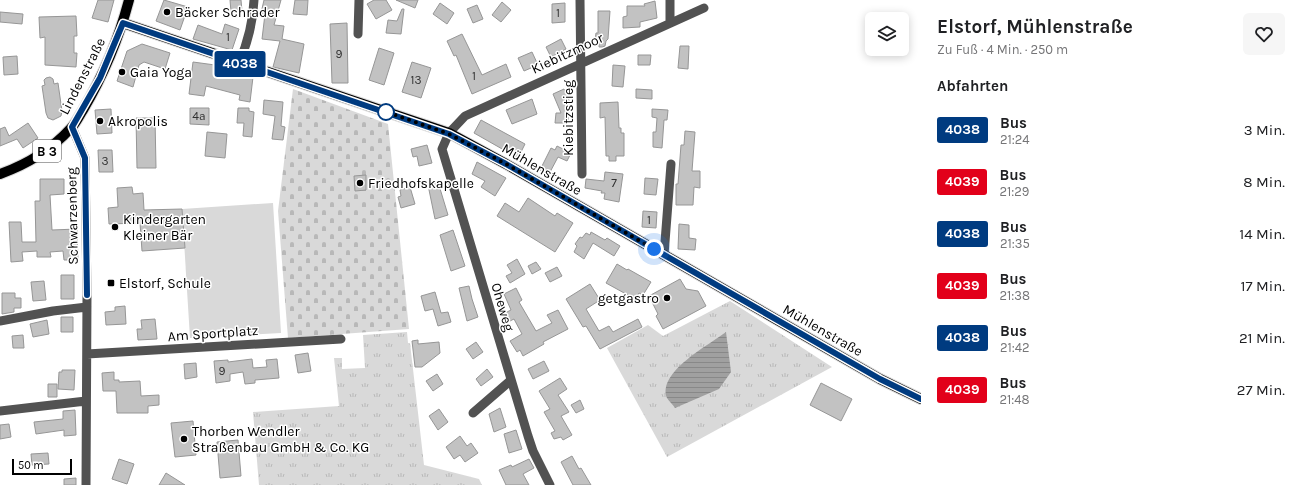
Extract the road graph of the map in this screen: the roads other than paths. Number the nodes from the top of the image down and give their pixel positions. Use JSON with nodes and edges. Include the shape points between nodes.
{"nodes":[{"id":1,"x":129,"y":0,"type":"edge"},
{"id":2,"x":254,"y":0,"type":"edge"},
{"id":3,"x":359,"y":0,"type":"edge"},
{"id":4,"x":580,"y":0,"type":"edge"},
{"id":5,"x":670,"y":0,"type":"edge"},
{"id":6,"x":704,"y":8,"type":"dead end"},
{"id":7,"x":670,"y":22,"type":"junction"},
{"id":8,"x":123,"y":23,"type":"junction"},
{"id":9,"x":358,"y":34,"type":"dead end"},
{"id":10,"x":582,"y":62,"type":"junction"},
{"id":11,"x":239,"y":63,"type":"junction"},
{"id":12,"x":72,"y":127,"type":"junction"},
{"id":13,"x":449,"y":134,"type":"junction"},
{"id":14,"x":671,"y":164,"type":"dead end"},
{"id":15,"x":0,"y":174,"type":"edge"},
{"id":16,"x":582,"y":174,"type":"dead end"},
{"id":17,"x":664,"y":255,"type":"junction"},
{"id":18,"x":87,"y":307,"type":"junction"},
{"id":19,"x":0,"y":321,"type":"edge"},
{"id":20,"x":341,"y":339,"type":"dead end"},
{"id":21,"x":87,"y":354,"type":"junction"},
{"id":22,"x":510,"y":381,"type":"junction"},
{"id":23,"x":921,"y":399,"type":"edge"},
{"id":24,"x":86,"y":401,"type":"junction"},
{"id":25,"x":0,"y":411,"type":"edge"},
{"id":26,"x":473,"y":413,"type":"dead end"},
{"id":27,"x":86,"y":485,"type":"edge"},
{"id":28,"x":550,"y":485,"type":"edge"}],
"edges":[{"from":1,"to":8,"type":"main road","name":"Lindenstraße","number":"B 3"},
{"from":2,"to":11,"type":"street","via":[[247,45]]},
{"from":3,"to":9,"type":"street"},
{"from":4,"to":10,"type":"street","name":"Kiebitzstieg"},
{"from":5,"to":7,"type":"street"},
{"from":6,"to":7,"type":"street","name":"Kiebitzmoor"},
{"from":7,"to":10,"type":"street","name":"Kiebitzmoor"},
{"from":8,"to":11,"type":"main road","name":"Mühlenstraße"},
{"from":8,"to":12,"type":"main road","name":"Lindenstraße","number":"B 3","via":[[100,78]]},
{"from":10,"to":13,"type":"street","name":"Kiebitzmoor","via":[[465,116]]},
{"from":10,"to":16,"type":"street","name":"Kiebitzstieg"},
{"from":11,"to":13,"type":"main road","name":"Mühlenstraße"},
{"from":12,"to":15,"type":"main road","name":"Lindenstraße","number":"B 3","via":[[47,151]]},
{"from":12,"to":18,"type":"street","name":"Schwarzenberg","via":[[85,158]]},
{"from":13,"to":17,"type":"main road","name":"Mühlenstraße"},
{"from":13,"to":22,"type":"street","name":"Oheweg","via":[[442,149]]},
{"from":14,"to":17,"type":"street"},
{"from":17,"to":23,"type":"main road","name":"Mühlenstraße","via":[[880,379]]},
{"from":18,"to":19,"type":"street"},
{"from":18,"to":21,"type":"street","name":"Schwarzenberg"},
{"from":20,"to":21,"type":"street","name":"Am Sportplatz"},
{"from":21,"to":24,"type":"street","name":"Schwarzenberg"},
{"from":22,"to":26,"type":"street"},
{"from":22,"to":28,"type":"street","name":"Oheweg","via":[[533,451]]},
{"from":24,"to":25,"type":"street"},
{"from":24,"to":27,"type":"street","name":"Schwarzenberg"}]}
